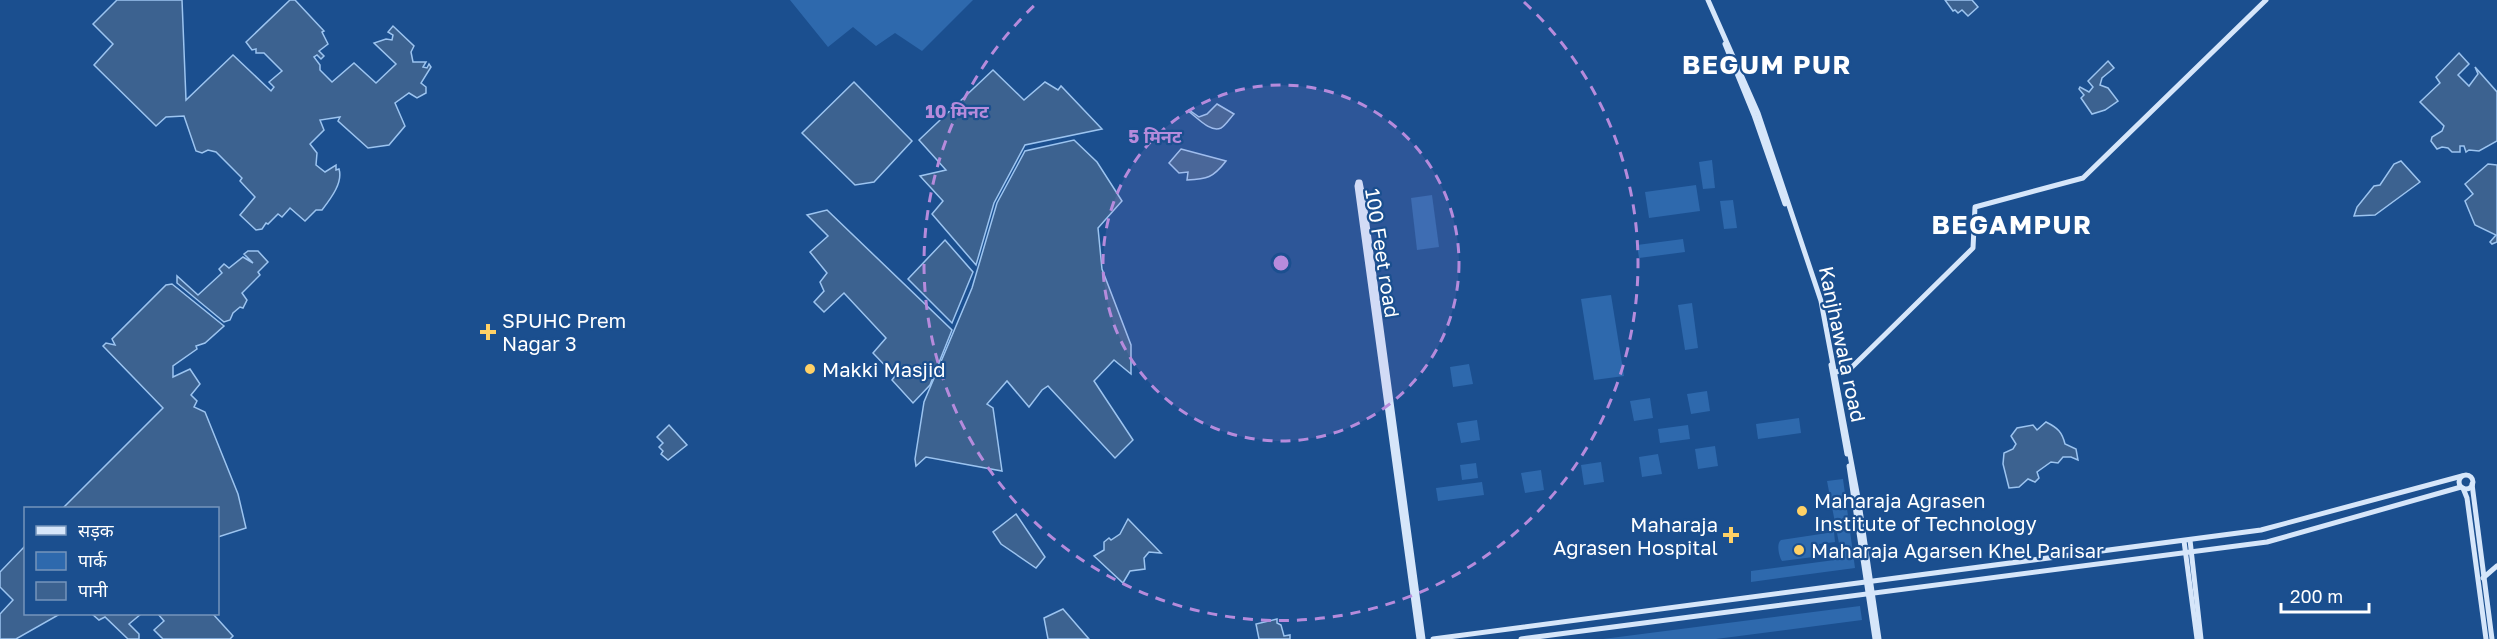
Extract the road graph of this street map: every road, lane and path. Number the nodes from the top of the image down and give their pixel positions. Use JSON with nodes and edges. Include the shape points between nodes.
{"nodes":[{"id":1,"x":1707,"y":0,"type":"edge"},
{"id":2,"x":2266,"y":0,"type":"edge"},
{"id":3,"x":1836,"y":372,"type":"junction"},
{"id":4,"x":2462,"y":476,"type":"junction"},
{"id":5,"x":2472,"y":484,"type":"junction"},
{"id":6,"x":2462,"y":487,"type":"junction"},
{"id":7,"x":2474,"y":494,"type":"junction"},
{"id":8,"x":2467,"y":496,"type":"junction"},
{"id":9,"x":2187,"y":540,"type":"junction"},
{"id":10,"x":2189,"y":552,"type":"junction"},
{"id":11,"x":2497,"y":566,"type":"edge"},
{"id":12,"x":2481,"y":578,"type":"junction"},
{"id":13,"x":1868,"y":581,"type":"junction"},
{"id":14,"x":1849,"y":583,"type":"junction"},
{"id":15,"x":1871,"y":594,"type":"junction"},
{"id":16,"x":1851,"y":596,"type":"junction"},
{"id":17,"x":1421,"y":639,"type":"edge"},
{"id":18,"x":1433,"y":639,"type":"edge"},
{"id":19,"x":1521,"y":639,"type":"edge"},
{"id":20,"x":1877,"y":639,"type":"edge"},
{"id":21,"x":2199,"y":639,"type":"edge"},
{"id":22,"x":2486,"y":639,"type":"edge"},
{"id":23,"x":2492,"y":639,"type":"edge"}],
"edges":[{"from":1,"to":3,"type":"street","name":"Kanjhawala road","via":[[1758,113],[1809,259]]},
{"from":1,"to":13,"type":"street","name":"Kanjhawala road","via":[[1754,115],[1816,294]]},
{"from":2,"to":3,"type":"street","via":[[2081,180],[1976,206],[1974,247],[1851,368]]},
{"from":3,"to":13,"type":"street","name":"Kanjhawala road","via":[[1860,503]]},
{"from":4,"to":5,"type":"street","via":[[2471,478]]},
{"from":4,"to":6,"type":"street"},
{"from":4,"to":9,"type":"street","via":[[2269,528]]},
{"from":5,"to":6,"type":"street"},
{"from":5,"to":7,"type":"street"},
{"from":6,"to":8,"type":"street"},
{"from":6,"to":10,"type":"street","via":[[2267,542]]},
{"from":7,"to":8,"type":"street"},
{"from":7,"to":12,"type":"street"},
{"from":8,"to":12,"type":"street"},
{"from":9,"to":10,"type":"street"},
{"from":9,"to":13,"type":"street"},
{"from":10,"to":15,"type":"street"},
{"from":10,"to":21,"type":"street"},
{"from":11,"to":12,"type":"street"},
{"from":12,"to":22,"type":"street"},
{"from":12,"to":23,"type":"street"},
{"from":13,"to":14,"type":"street"},
{"from":13,"to":15,"type":"street","name":"Kanjhawala road"},
{"from":14,"to":16,"type":"street"},
{"from":14,"to":18,"type":"street"},
{"from":15,"to":16,"type":"street"},
{"from":15,"to":20,"type":"street","name":"Kanjhawala road"},
{"from":16,"to":19,"type":"street"},
{"from":17,"to":17,"type":"street","name":"100 Feet road","via":[[1357,186],[1358,182],[1365,213]]}]}
